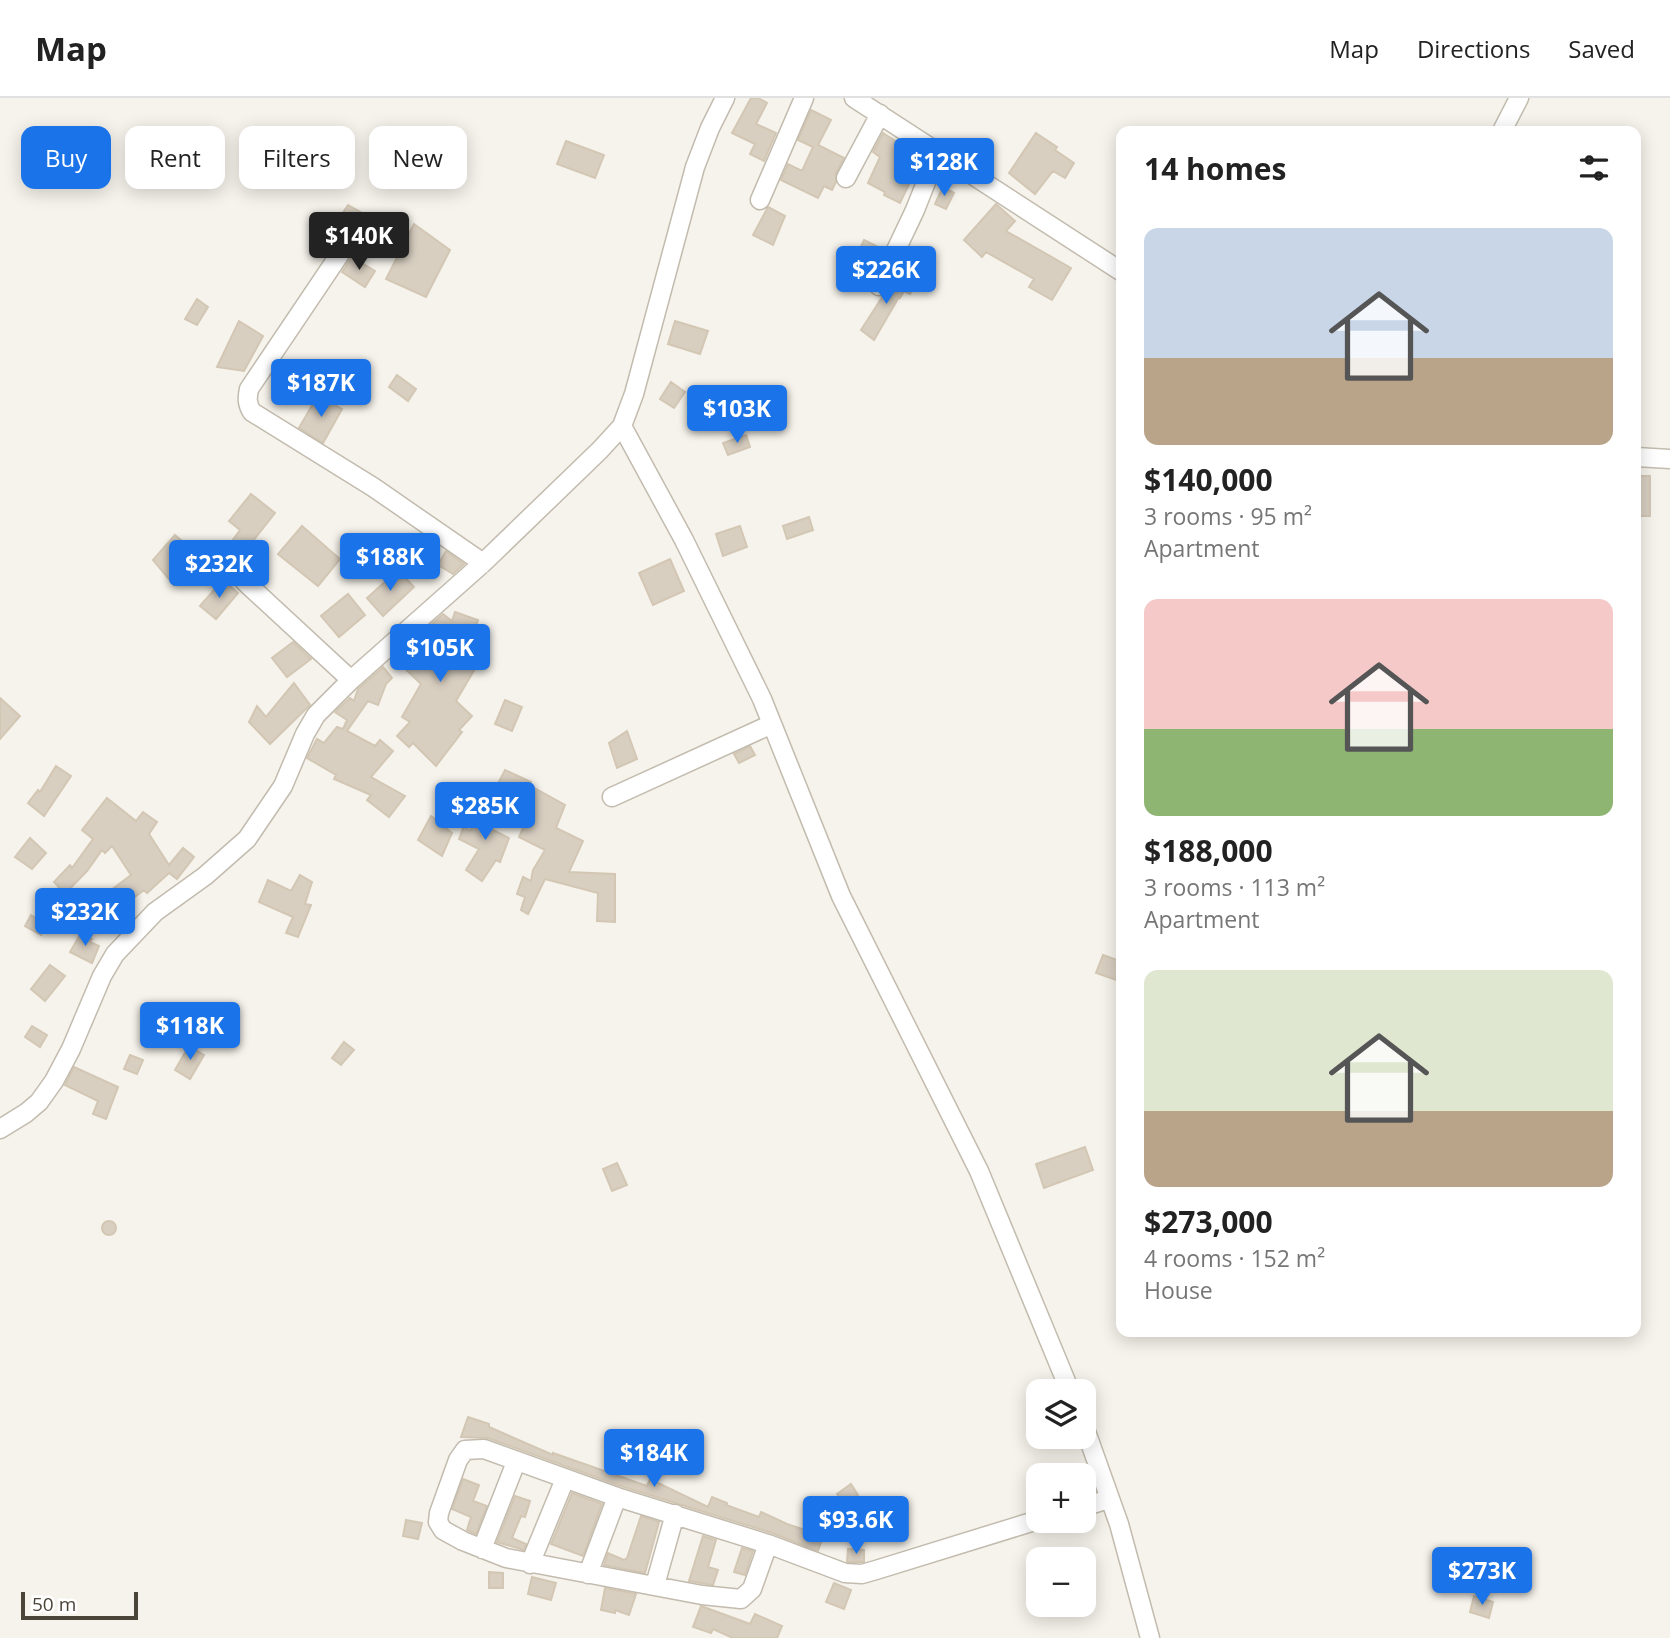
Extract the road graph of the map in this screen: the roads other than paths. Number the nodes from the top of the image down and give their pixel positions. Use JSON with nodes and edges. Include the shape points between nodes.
{"nodes":[{"id":1,"x":724,"y":98,"type":"edge"},
{"id":2,"x":804,"y":98,"type":"edge"},
{"id":3,"x":854,"y":98,"type":"edge"},
{"id":4,"x":1519,"y":98,"type":"edge"},
{"id":5,"x":880,"y":114,"type":"junction"},
{"id":6,"x":1505,"y":126,"type":"edge"},
{"id":7,"x":938,"y":152,"type":"junction"},
{"id":8,"x":846,"y":178,"type":"dead end"},
{"id":9,"x":760,"y":200,"type":"dead end"},
{"id":10,"x":350,"y":239,"type":"dead end"},
{"id":11,"x":1116,"y":268,"type":"edge"},
{"id":12,"x":878,"y":286,"type":"dead end"},
{"id":13,"x":622,"y":426,"type":"junction"},
{"id":14,"x":1641,"y":457,"type":"edge"},
{"id":15,"x":1670,"y":459,"type":"edge"},
{"id":16,"x":483,"y":563,"type":"junction"},
{"id":17,"x":245,"y":582,"type":"dead end"},
{"id":18,"x":351,"y":680,"type":"junction"},
{"id":19,"x":772,"y":724,"type":"junction"},
{"id":20,"x":612,"y":797,"type":"dead end"},
{"id":21,"x":0,"y":1129,"type":"edge"},
{"id":22,"x":1065,"y":1379,"type":"edge"},
{"id":23,"x":1092,"y":1449,"type":"edge"},
{"id":24,"x":516,"y":1462,"type":"junction"},
{"id":25,"x":565,"y":1479,"type":"junction"},
{"id":26,"x":617,"y":1497,"type":"junction"},
{"id":27,"x":1109,"y":1499,"type":"junction"},
{"id":28,"x":1096,"y":1503,"type":"edge"},
{"id":29,"x":675,"y":1514,"type":"junction"},
{"id":30,"x":1026,"y":1524,"type":"edge"},
{"id":31,"x":768,"y":1544,"type":"junction"},
{"id":32,"x":482,"y":1549,"type":"junction"},
{"id":33,"x":530,"y":1564,"type":"junction"},
{"id":34,"x":588,"y":1574,"type":"junction"},
{"id":35,"x":655,"y":1585,"type":"junction"},
{"id":36,"x":1150,"y":1638,"type":"edge"}],
"edges":[{"from":1,"to":13,"type":"street","via":[[695,167]]},
{"from":2,"to":9,"type":"street"},
{"from":3,"to":5,"type":"street"},
{"from":4,"to":6,"type":"street"},
{"from":5,"to":7,"type":"street"},
{"from":5,"to":8,"type":"street"},
{"from":7,"to":11,"type":"street"},
{"from":7,"to":12,"type":"street"},
{"from":10,"to":16,"type":"street","via":[[249,389],[248,406]]},
{"from":13,"to":16,"type":"street"},
{"from":13,"to":19,"type":"street","via":[[684,540]]},
{"from":14,"to":15,"type":"street"},
{"from":16,"to":18,"type":"street"},
{"from":17,"to":18,"type":"street"},
{"from":18,"to":21,"type":"street","via":[[316,715],[283,786],[247,839],[155,912],[115,954],[54,1081],[26,1114]]},
{"from":19,"to":20,"type":"street"},
{"from":19,"to":22,"type":"street","via":[[841,896],[979,1171]]},
{"from":23,"to":27,"type":"street"},
{"from":24,"to":25,"type":"street"},
{"from":24,"to":32,"type":"street"},
{"from":24,"to":32,"type":"street","via":[[475,1448],[465,1450],[458,1460],[438,1522],[443,1530]]},
{"from":25,"to":26,"type":"street"},
{"from":25,"to":33,"type":"street"},
{"from":26,"to":29,"type":"street"},
{"from":26,"to":34,"type":"street"},
{"from":27,"to":28,"type":"street"},
{"from":27,"to":36,"type":"street"},
{"from":29,"to":31,"type":"street"},
{"from":29,"to":35,"type":"street"},
{"from":30,"to":31,"type":"street","via":[[862,1574],[836,1570]]},
{"from":31,"to":35,"type":"street","via":[[752,1589],[741,1599]]},
{"from":32,"to":33,"type":"street"},
{"from":33,"to":34,"type":"street"},
{"from":34,"to":35,"type":"street"}]}
